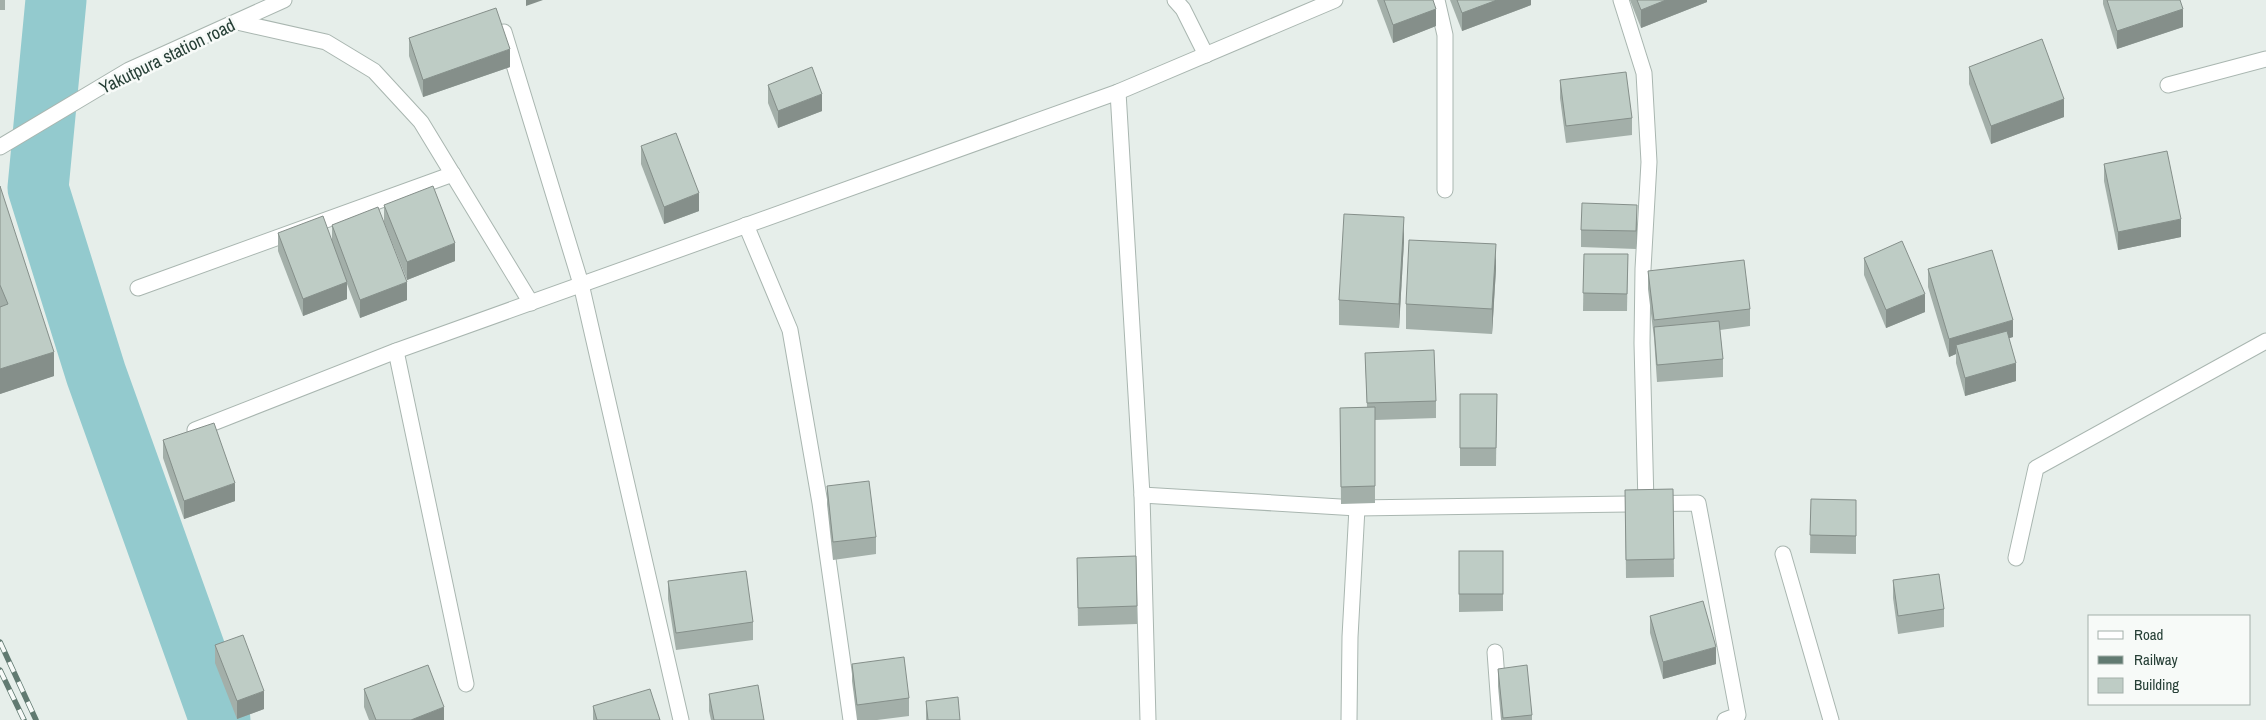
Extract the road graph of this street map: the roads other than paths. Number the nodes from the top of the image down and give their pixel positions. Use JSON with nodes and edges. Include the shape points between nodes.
{"nodes":[{"id":1,"x":284,"y":0,"type":"edge"},
{"id":2,"x":1176,"y":0,"type":"edge"},
{"id":3,"x":1335,"y":0,"type":"edge"},
{"id":4,"x":1436,"y":0,"type":"edge"},
{"id":5,"x":1621,"y":0,"type":"edge"},
{"id":6,"x":237,"y":22,"type":"junction"},
{"id":7,"x":503,"y":30,"type":"edge"},
{"id":8,"x":1206,"y":54,"type":"junction"},
{"id":9,"x":2266,"y":58,"type":"edge"},
{"id":10,"x":2168,"y":85,"type":"dead end"},
{"id":11,"x":1118,"y":92,"type":"junction"},
{"id":12,"x":0,"y":147,"type":"edge"},
{"id":13,"x":453,"y":174,"type":"junction"},
{"id":14,"x":1445,"y":190,"type":"dead end"},
{"id":15,"x":746,"y":226,"type":"junction"},
{"id":16,"x":581,"y":284,"type":"junction"},
{"id":17,"x":138,"y":288,"type":"dead end"},
{"id":18,"x":531,"y":303,"type":"junction"},
{"id":19,"x":2266,"y":341,"type":"edge"},
{"id":20,"x":396,"y":351,"type":"junction"},
{"id":21,"x":183,"y":435,"type":"edge"},
{"id":22,"x":1142,"y":495,"type":"junction"},
{"id":23,"x":1646,"y":504,"type":"junction"},
{"id":24,"x":1357,"y":508,"type":"junction"},
{"id":25,"x":1784,"y":554,"type":"dead end"},
{"id":26,"x":2016,"y":558,"type":"dead end"},
{"id":27,"x":1495,"y":652,"type":"dead end"},
{"id":28,"x":466,"y":684,"type":"dead end"},
{"id":29,"x":681,"y":720,"type":"edge"},
{"id":30,"x":851,"y":720,"type":"edge"},
{"id":31,"x":1148,"y":720,"type":"edge"},
{"id":32,"x":1349,"y":720,"type":"edge"},
{"id":33,"x":1500,"y":720,"type":"edge"},
{"id":34,"x":1725,"y":720,"type":"edge"},
{"id":35,"x":1831,"y":720,"type":"edge"}],
"edges":[{"from":1,"to":6,"type":"street","name":"Yakutpura station road"},
{"from":2,"to":8,"type":"street"},
{"from":3,"to":8,"type":"street"},
{"from":4,"to":14,"type":"street","via":[[1445,35]]},
{"from":5,"to":23,"type":"street","via":[[1644,73],[1649,162],[1643,278]]},
{"from":6,"to":12,"type":"street","name":"Yakutpura station road","via":[[130,70]]},
{"from":6,"to":13,"type":"street","via":[[326,42],[374,71],[421,122]]},
{"from":7,"to":16,"type":"street"},
{"from":8,"to":11,"type":"street"},
{"from":9,"to":10,"type":"street"},
{"from":11,"to":15,"type":"street"},
{"from":11,"to":22,"type":"street"},
{"from":13,"to":17,"type":"street"},
{"from":13,"to":18,"type":"street"},
{"from":15,"to":16,"type":"street"},
{"from":15,"to":30,"type":"street","via":[[790,330],[820,503]]},
{"from":16,"to":18,"type":"street"},
{"from":16,"to":29,"type":"street"},
{"from":18,"to":20,"type":"street"},
{"from":19,"to":26,"type":"street","via":[[2036,468]]},
{"from":20,"to":21,"type":"street"},
{"from":20,"to":28,"type":"street"},
{"from":22,"to":24,"type":"street"},
{"from":22,"to":31,"type":"street"},
{"from":23,"to":24,"type":"street"},
{"from":23,"to":34,"type":"street","via":[[1698,503],[1738,715]]},
{"from":24,"to":32,"type":"street"},
{"from":25,"to":35,"type":"street"},
{"from":27,"to":33,"type":"street"}]}
